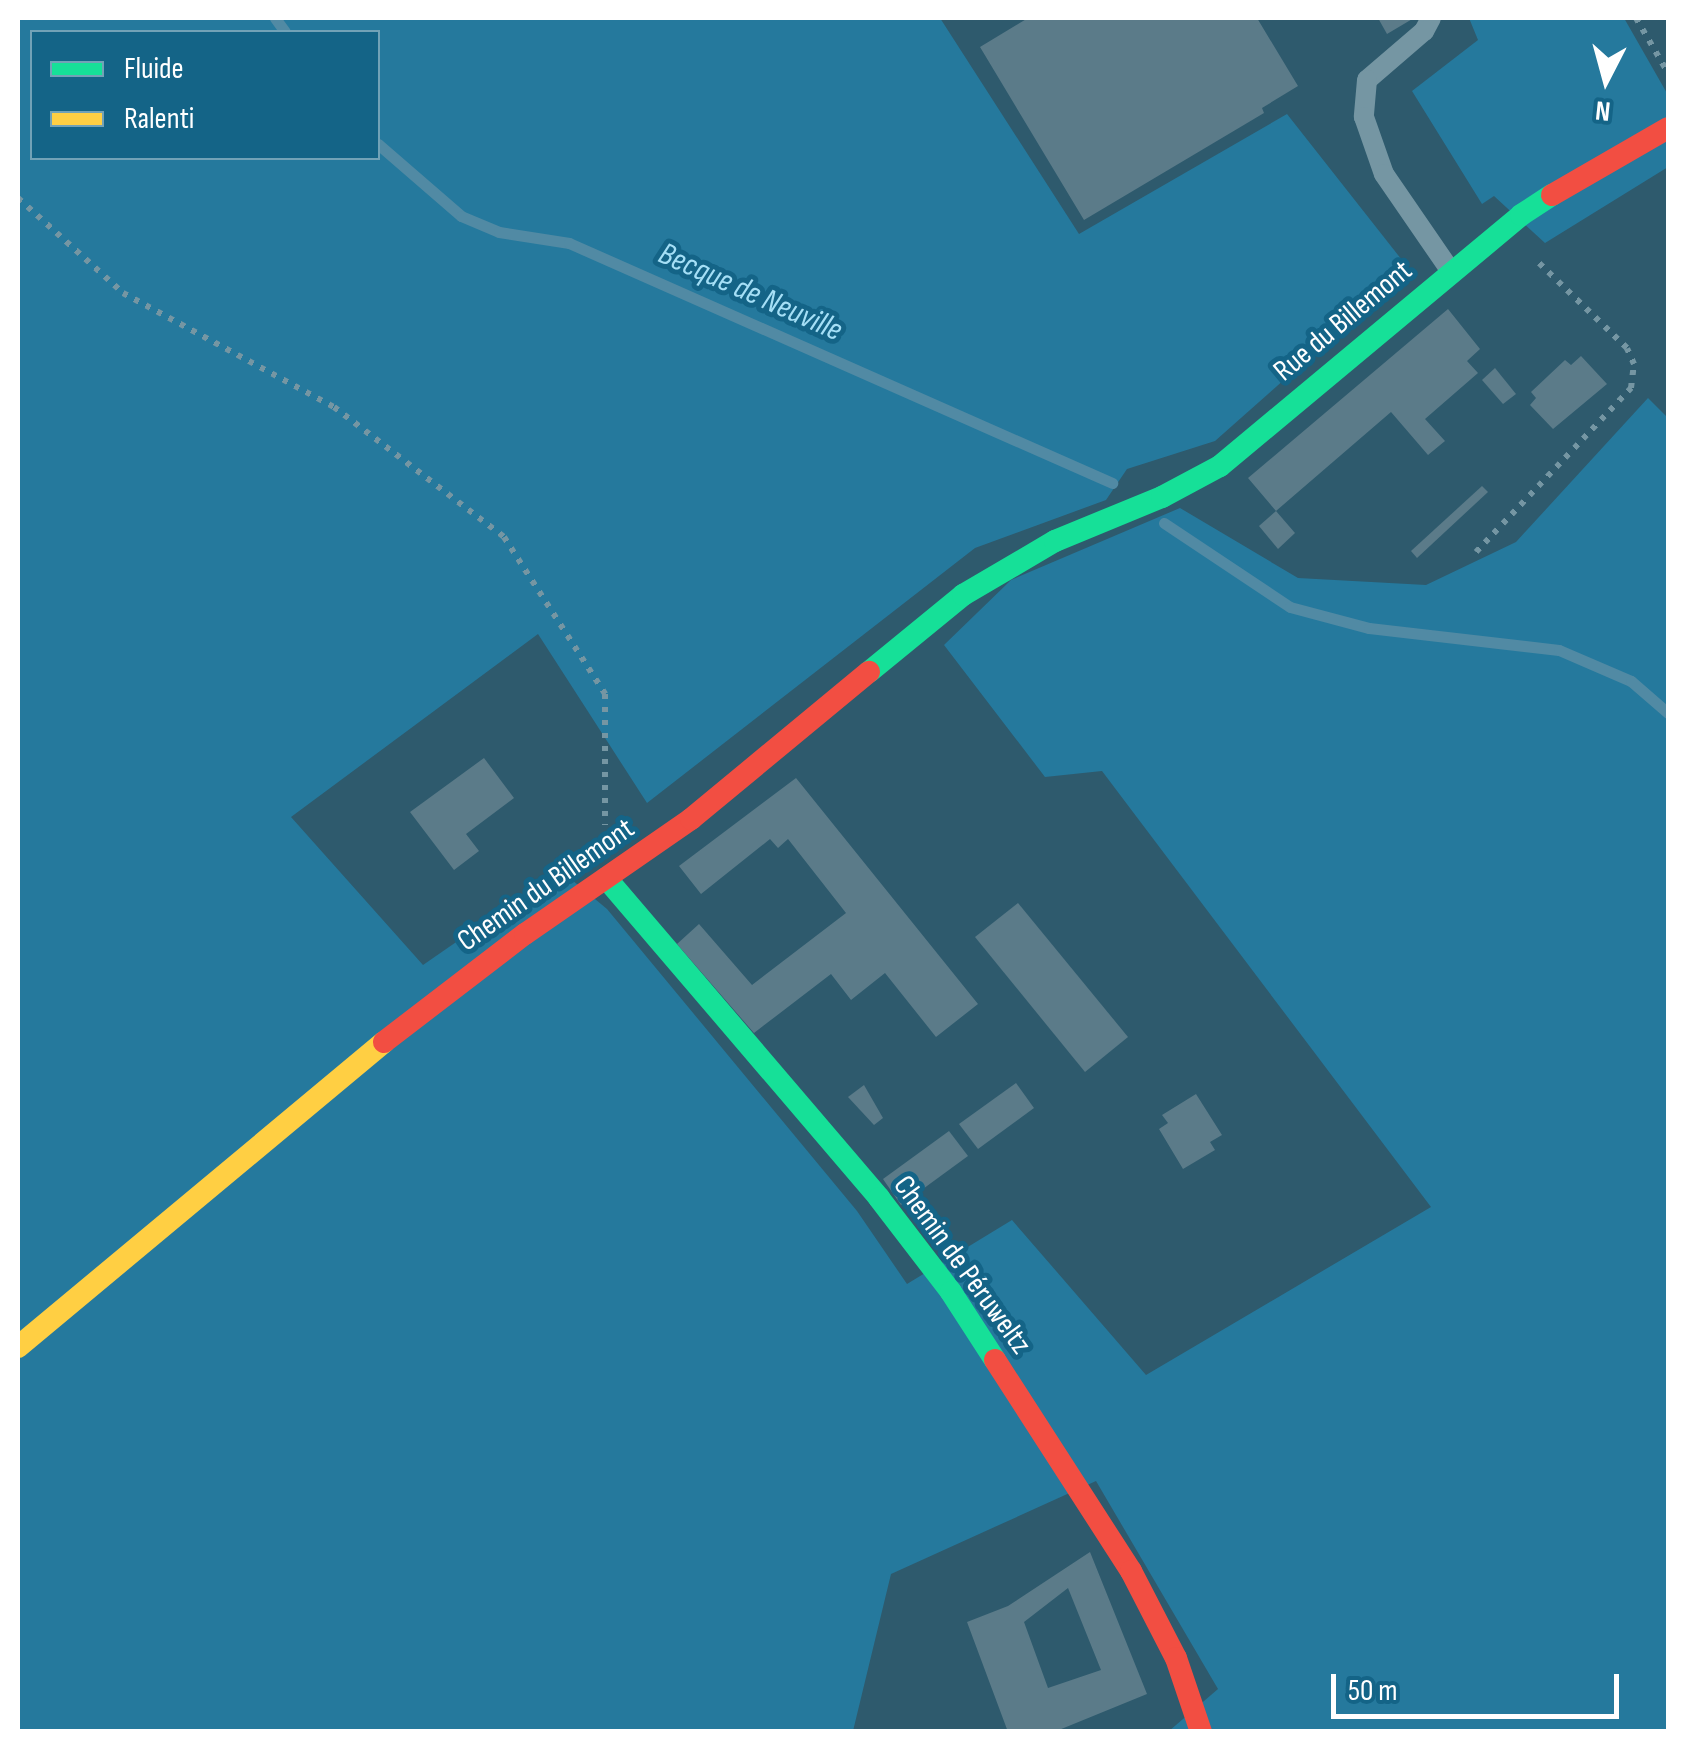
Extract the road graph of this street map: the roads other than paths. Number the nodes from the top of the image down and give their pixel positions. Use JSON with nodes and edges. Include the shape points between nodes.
{"nodes":[{"id":1,"x":1431,"y":18,"type":"edge"},
{"id":2,"x":1668,"y":109,"type":"edge"},
{"id":3,"x":1668,"y":128,"type":"edge"},
{"id":4,"x":1589,"y":170,"type":"junction"},
{"id":5,"x":1450,"y":270,"type":"junction"},
{"id":6,"x":1131,"y":508,"type":"joint"},
{"id":7,"x":606,"y":878,"type":"junction"},
{"id":8,"x":18,"y":1347,"type":"edge"},
{"id":9,"x":1201,"y":1732,"type":"edge"}],
"edges":[{"from":1,"to":5,"type":"lane","via":[[1368,80],[1364,117],[1384,174]]},
{"from":2,"to":4,"type":"street","name":"Rue du Billemont"},
{"from":3,"to":4,"type":"street","name":"Rue du Billemont"},
{"from":4,"to":5,"type":"street","name":"Rue du Billemont"},
{"from":5,"to":6,"type":"street","name":"Rue du Billemont","via":[[1220,466]]},
{"from":6,"to":7,"type":"street","name":"Chemin du Billemont","via":[[1038,550],[964,595],[691,820]]},
{"from":7,"to":8,"type":"street","name":"Chemin du Billemont","via":[[375,1048]]},
{"from":7,"to":9,"type":"street","name":"Chemin de Péruweltz","via":[[951,1292],[1131,1571],[1176,1658]]}]}
